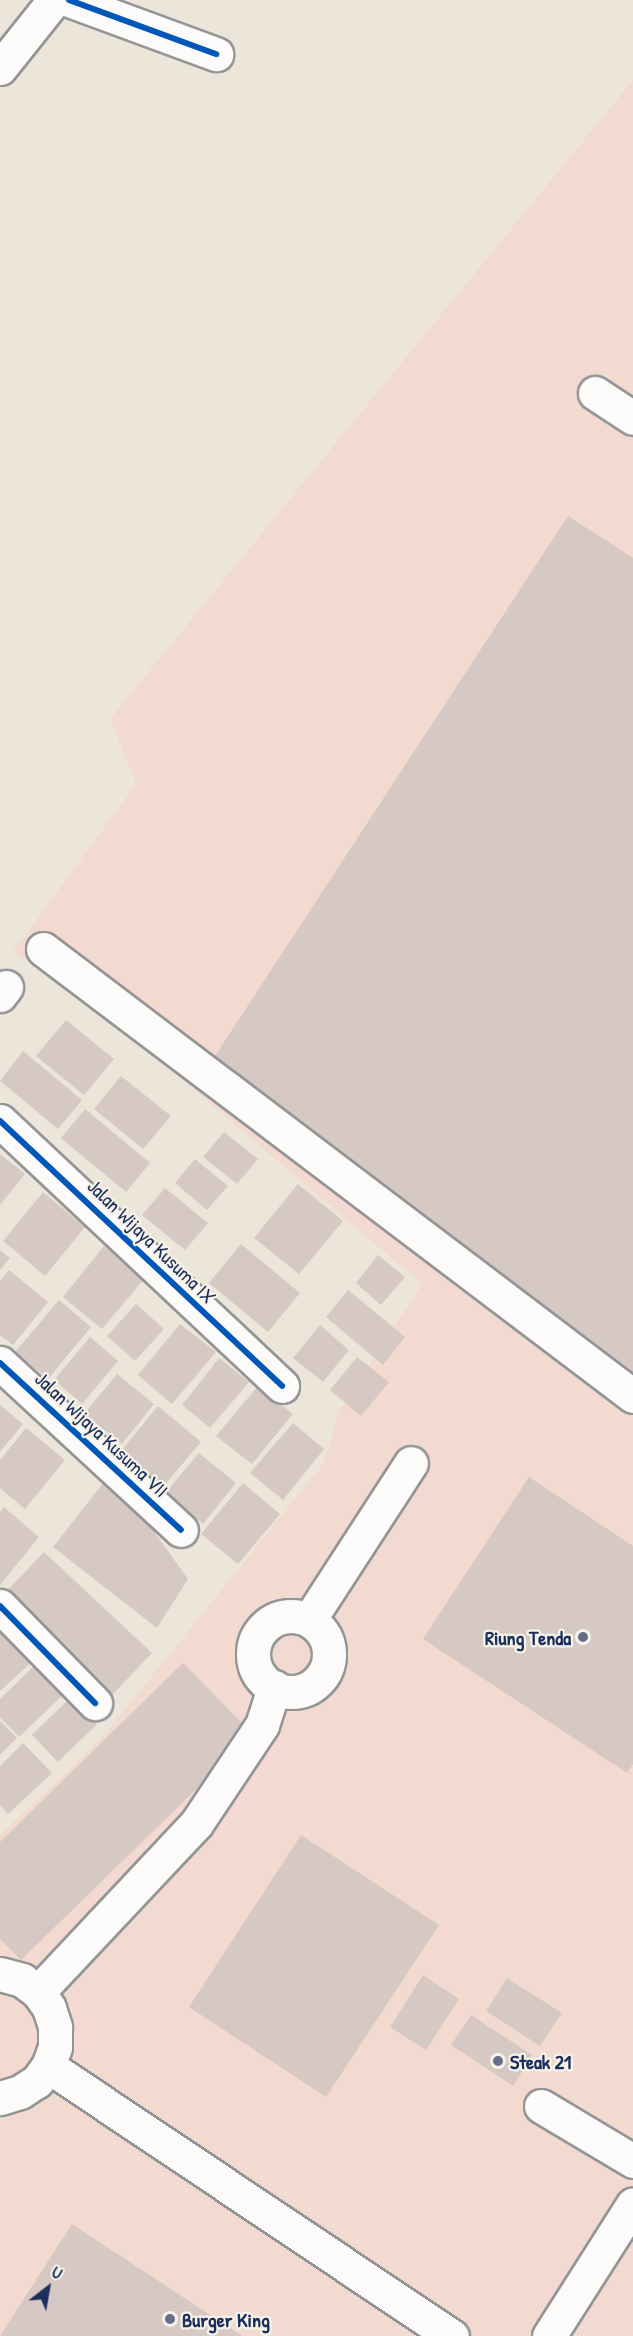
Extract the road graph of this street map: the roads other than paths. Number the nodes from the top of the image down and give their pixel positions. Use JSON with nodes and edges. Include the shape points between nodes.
{"nodes":[{"id":1,"x":54,"y":0,"type":"edge"},
{"id":2,"x":69,"y":0,"type":"edge"},
{"id":3,"x":216,"y":54,"type":"dead end"},
{"id":4,"x":0,"y":68,"type":"edge"},
{"id":5,"x":595,"y":393,"type":"dead end"},
{"id":6,"x":633,"y":418,"type":"edge"},
{"id":7,"x":43,"y":949,"type":"dead end"},
{"id":8,"x":0,"y":1121,"type":"edge"},
{"id":9,"x":0,"y":1363,"type":"edge"},
{"id":10,"x":282,"y":1386,"type":"dead end"},
{"id":11,"x":633,"y":1396,"type":"edge"},
{"id":12,"x":411,"y":1463,"type":"dead end"},
{"id":13,"x":181,"y":1530,"type":"dead end"},
{"id":14,"x":0,"y":1606,"type":"edge"},
{"id":15,"x":309,"y":1620,"type":"junction"},
{"id":16,"x":274,"y":1688,"type":"junction"},
{"id":17,"x":95,"y":1703,"type":"dead end"},
{"id":18,"x":0,"y":1974,"type":"edge"},
{"id":19,"x":38,"y":1992,"type":"junction"},
{"id":20,"x":48,"y":2066,"type":"junction"},
{"id":21,"x":0,"y":2098,"type":"edge"},
{"id":22,"x":541,"y":2106,"type":"dead end"},
{"id":23,"x":633,"y":2161,"type":"edge"},
{"id":24,"x":633,"y":2204,"type":"edge"},
{"id":25,"x":452,"y":2336,"type":"edge"},
{"id":26,"x":549,"y":2336,"type":"edge"}],
"edges":[{"from":1,"to":4,"type":"street"},
{"from":2,"to":3,"type":"street"},
{"from":5,"to":6,"type":"street"},
{"from":7,"to":11,"type":"street"},
{"from":8,"to":10,"type":"street","name":"Jalan Wijaya Kusuma IX"},
{"from":9,"to":13,"type":"street","name":"Jalan Wijaya Kusuma VII"},
{"from":12,"to":15,"type":"street"},
{"from":14,"to":17,"type":"street"},
{"from":15,"to":16,"type":"street","via":[[328,1642],[325,1671],[316,1683],[303,1690]]},
{"from":15,"to":16,"type":"street","via":[[279,1618],[257,1636],[255,1665]]},
{"from":16,"to":19,"type":"street","via":[[262,1725],[196,1824]]},
{"from":18,"to":19,"type":"street","via":[[22,1980]]},
{"from":19,"to":20,"type":"street","via":[[55,2027],[55,2047]]},
{"from":20,"to":21,"type":"street","via":[[37,2081]]},
{"from":20,"to":25,"type":"street"},
{"from":22,"to":23,"type":"street"},
{"from":24,"to":26,"type":"street"}]}
